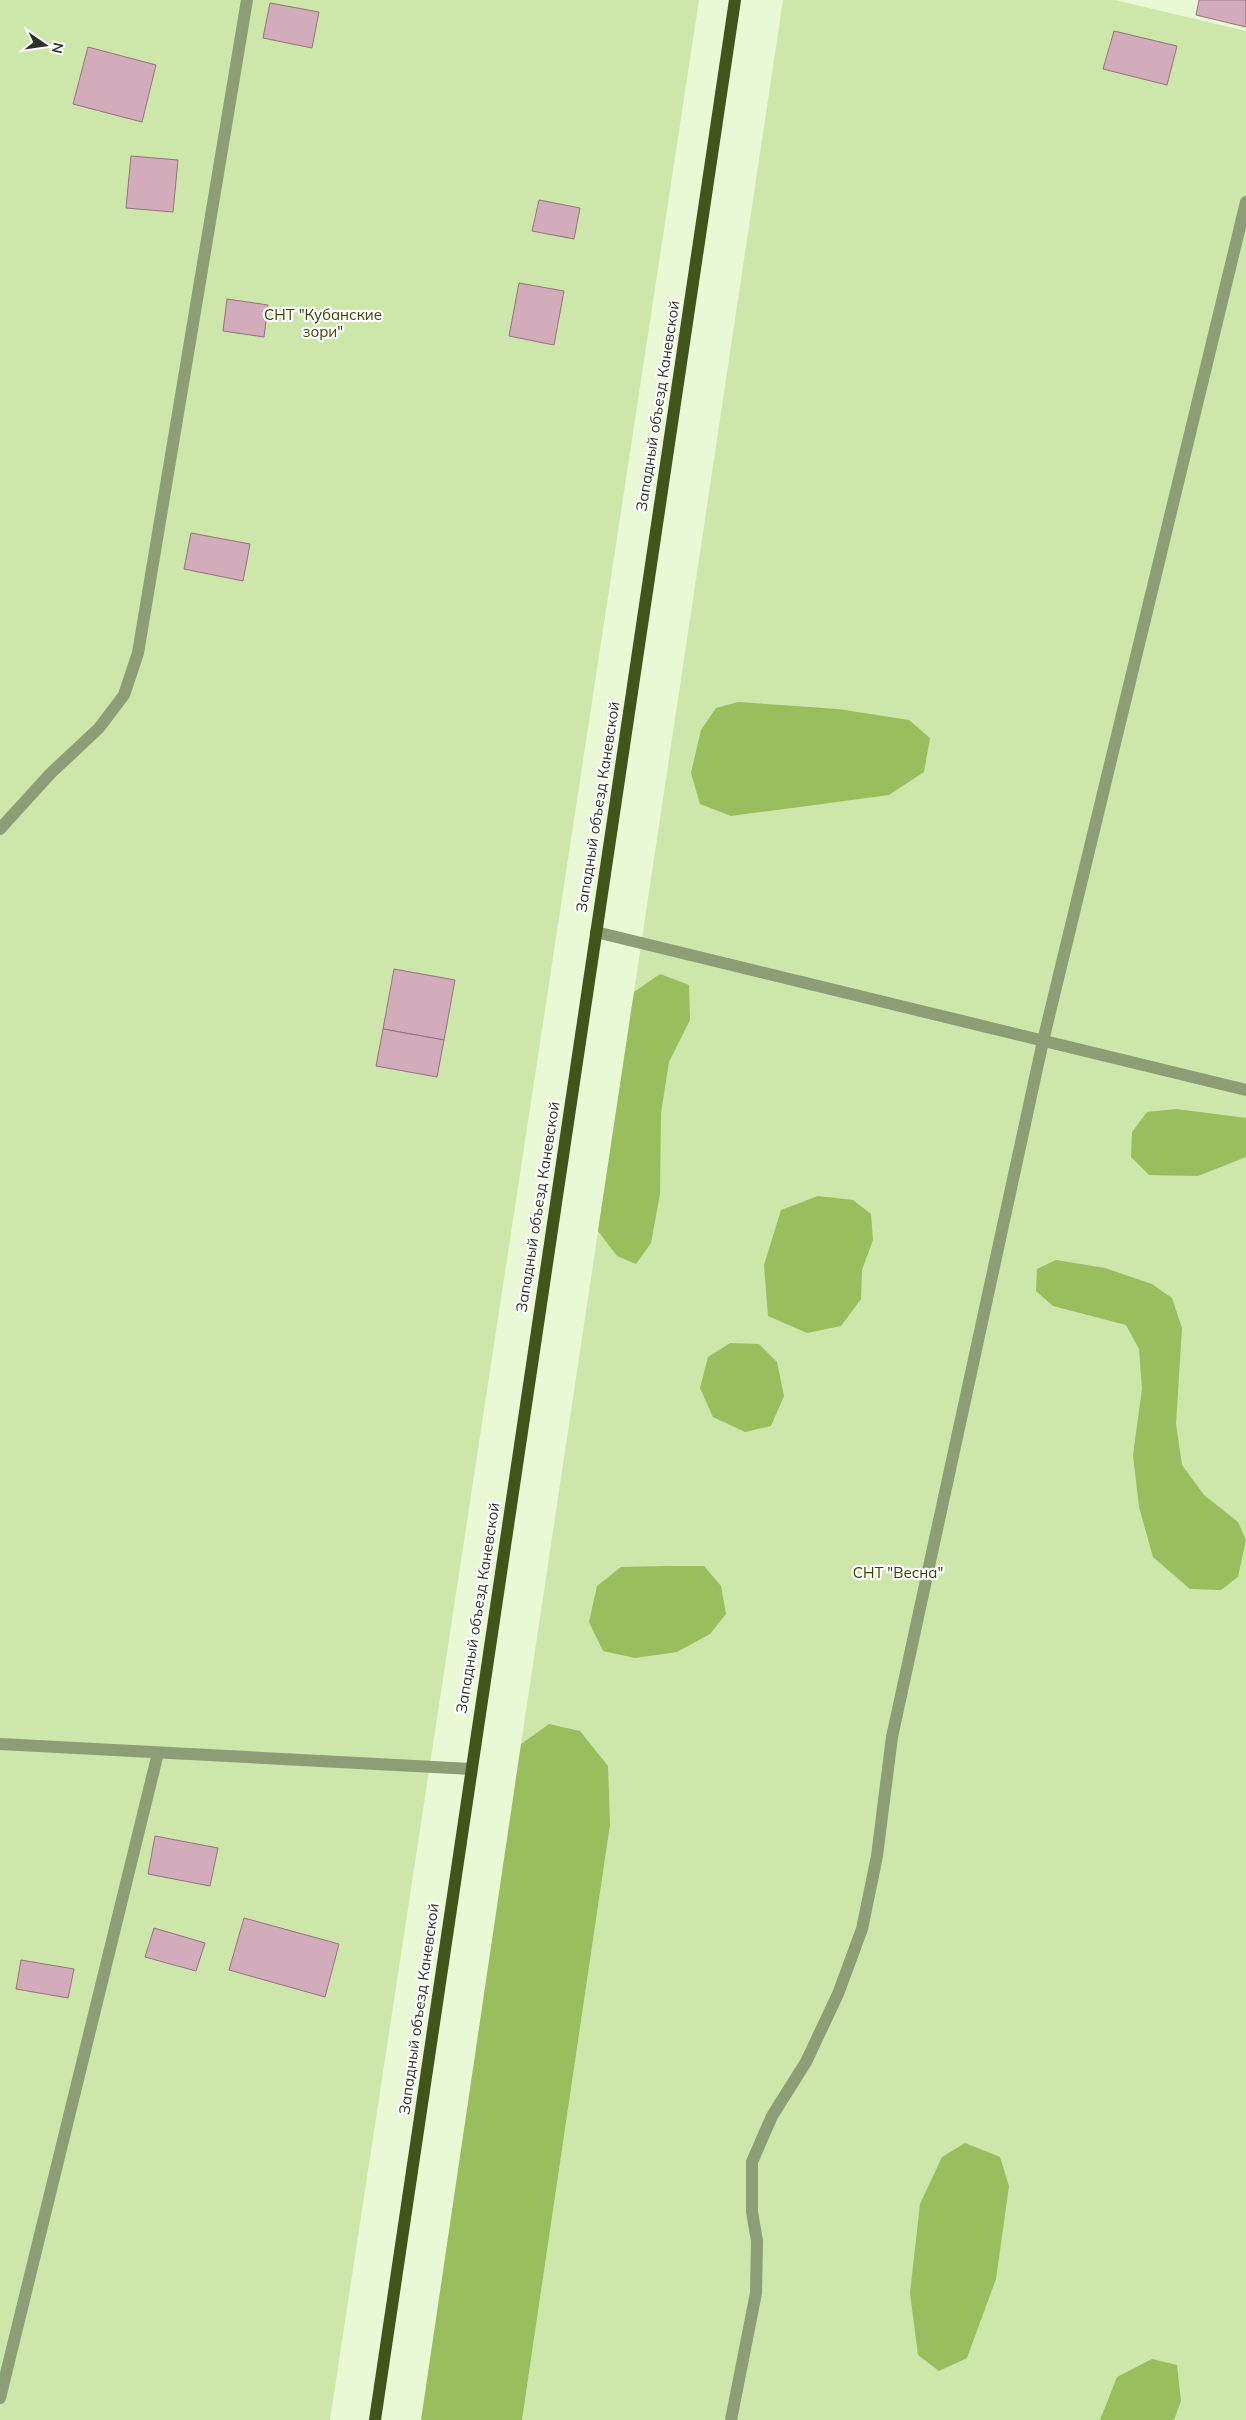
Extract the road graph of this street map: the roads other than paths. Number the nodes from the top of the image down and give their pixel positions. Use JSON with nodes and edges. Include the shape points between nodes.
{"nodes":[{"id":1,"x":247,"y":0,"type":"edge"},
{"id":2,"x":735,"y":0,"type":"edge"},
{"id":3,"x":1246,"y":202,"type":"edge"},
{"id":4,"x":0,"y":829,"type":"edge"},
{"id":5,"x":596,"y":932,"type":"junction"},
{"id":6,"x":1043,"y":1041,"type":"junction"},
{"id":7,"x":1246,"y":1090,"type":"edge"},
{"id":8,"x":0,"y":1744,"type":"edge"},
{"id":9,"x":158,"y":1753,"type":"junction"},
{"id":10,"x":471,"y":1769,"type":"junction"},
{"id":11,"x":0,"y":2398,"type":"edge"},
{"id":12,"x":375,"y":2420,"type":"edge"},
{"id":13,"x":731,"y":2420,"type":"edge"}],
"edges":[{"from":1,"to":4,"type":"lane","via":[[138,653],[124,695],[104,721]]},
{"from":2,"to":5,"type":"main road","name":"Западный объезд Каневской"},
{"from":3,"to":6,"type":"lane"},
{"from":5,"to":6,"type":"lane"},
{"from":5,"to":10,"type":"main road","name":"Западный объезд Каневской"},
{"from":6,"to":7,"type":"lane"},
{"from":6,"to":13,"type":"lane","via":[[892,1737],[877,1856],[862,1929],[838,1994],[810,2054],[772,2116],[752,2162],[752,2212],[757,2241],[756,2293]]},
{"from":8,"to":9,"type":"lane"},
{"from":9,"to":10,"type":"lane"},
{"from":9,"to":11,"type":"lane"},
{"from":10,"to":12,"type":"main road","name":"Западный объезд Каневской"}]}
